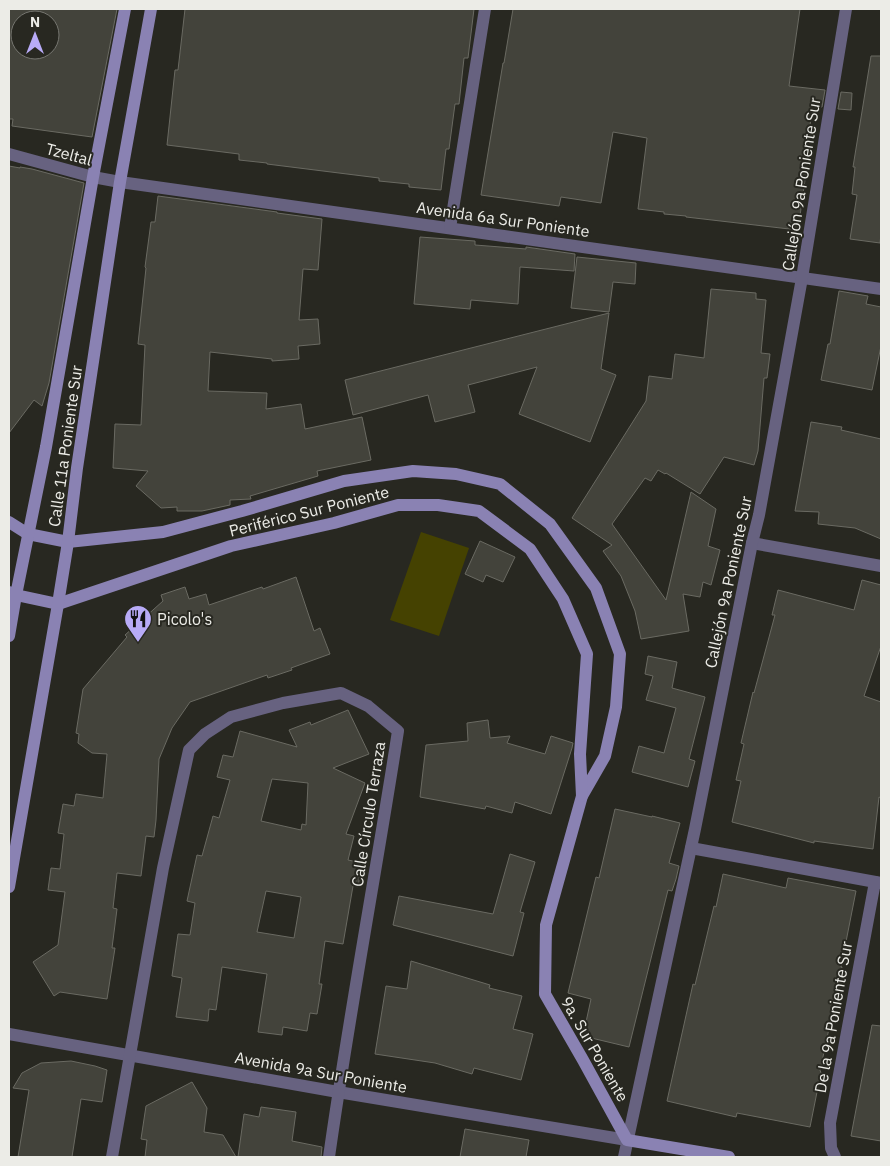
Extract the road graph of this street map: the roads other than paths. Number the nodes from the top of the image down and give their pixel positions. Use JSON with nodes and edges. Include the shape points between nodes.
{"nodes":[{"id":1,"x":125,"y":9,"type":"edge"},
{"id":2,"x":151,"y":9,"type":"edge"},
{"id":3,"x":485,"y":9,"type":"edge"},
{"id":4,"x":846,"y":9,"type":"edge"},
{"id":5,"x":9,"y":154,"type":"edge"},
{"id":6,"x":93,"y":177,"type":"junction"},
{"id":7,"x":120,"y":182,"type":"junction"},
{"id":8,"x":450,"y":228,"type":"junction"},
{"id":9,"x":802,"y":278,"type":"junction"},
{"id":10,"x":881,"y":289,"type":"edge"},
{"id":11,"x":9,"y":522,"type":"edge"},
{"id":12,"x":28,"y":534,"type":"junction"},
{"id":13,"x":68,"y":542,"type":"junction"},
{"id":14,"x":752,"y":543,"type":"junction"},
{"id":15,"x":881,"y":566,"type":"edge"},
{"id":16,"x":12,"y":594,"type":"edge"},
{"id":17,"x":58,"y":604,"type":"junction"},
{"id":18,"x":9,"y":636,"type":"edge"},
{"id":19,"x":582,"y":796,"type":"junction"},
{"id":20,"x":691,"y":848,"type":"junction"},
{"id":21,"x":878,"y":882,"type":"edge"},
{"id":22,"x":9,"y":887,"type":"edge"},
{"id":23,"x":9,"y":1034,"type":"edge"},
{"id":24,"x":131,"y":1055,"type":"junction"},
{"id":25,"x":338,"y":1092,"type":"junction"},
{"id":26,"x":627,"y":1140,"type":"junction"},
{"id":27,"x":112,"y":1157,"type":"edge"},
{"id":28,"x":329,"y":1157,"type":"edge"},
{"id":29,"x":624,"y":1157,"type":"edge"},
{"id":30,"x":729,"y":1157,"type":"edge"},
{"id":31,"x":835,"y":1157,"type":"edge"}],
"edges":[{"from":1,"to":6,"type":"main road","name":"Calle 11a Poniente Sur"},
{"from":2,"to":7,"type":"main road","name":"Calle 11a Poniente Sur"},
{"from":3,"to":8,"type":"street"},
{"from":4,"to":9,"type":"street","name":"Callejón 9a Poniente Sur"},
{"from":5,"to":6,"type":"street","name":"Tzeltal"},
{"from":6,"to":7,"type":"street","name":"Tzeltal"},
{"from":6,"to":12,"type":"main road","name":"Calle 11a Poniente Sur"},
{"from":7,"to":8,"type":"street","name":"Avenida 6a Sur Poniente"},
{"from":7,"to":13,"type":"main road","name":"Calle 11a Poniente Sur"},
{"from":8,"to":9,"type":"street","name":"Avenida 6a Sur Poniente"},
{"from":9,"to":10,"type":"street","name":"Avenida 6a Sur Poniente"},
{"from":9,"to":14,"type":"street","name":"Callejón 9a Poniente Sur"},
{"from":11,"to":12,"type":"main road"},
{"from":12,"to":13,"type":"main road","name":"Periférico Sur Poniente"},
{"from":12,"to":16,"type":"main road","name":"Calle 11a Poniente Sur"},
{"from":13,"to":17,"type":"main road","name":"Calle 11a Poniente Sur"},
{"from":13,"to":19,"type":"main road","name":"Periférico Sur Poniente","via":[[163,532],[344,481],[413,471],[456,474],[500,484],[550,524],[596,588],[620,654],[616,707],[605,756]]},
{"from":14,"to":15,"type":"street"},
{"from":14,"to":20,"type":"street","name":"Callejón 9a Poniente Sur"},
{"from":16,"to":17,"type":"main road"},
{"from":16,"to":18,"type":"main road","name":"Calle 11a Poniente Sur"},
{"from":17,"to":19,"type":"main road","name":"Periférico Sur Poniente","via":[[231,546],[398,505],[438,505],[479,511],[530,549],[563,599],[587,654],[580,754]]},
{"from":17,"to":22,"type":"main road","name":"Calle 11a Poniente Sur"},
{"from":19,"to":26,"type":"main road","name":"9a. Sur Poniente","via":[[546,925],[545,994]]},
{"from":20,"to":21,"type":"street"},
{"from":20,"to":26,"type":"street","name":"Callejón 9a Poniente Sur"},
{"from":21,"to":31,"type":"street","name":"De la 9a Poniente Sur","via":[[830,1123],[831,1148]]},
{"from":23,"to":24,"type":"street","name":"Avenida 9a Sur Poniente"},
{"from":24,"to":25,"type":"street","name":"Avenida 9a Sur Poniente"},
{"from":24,"to":25,"type":"street","name":"Calle Círculo Terraza","via":[[163,868],[189,750],[205,734],[232,717],[283,703],[341,693],[368,706],[398,731]]},
{"from":24,"to":27,"type":"street","name":"Calle Círculo Terraza"},
{"from":25,"to":26,"type":"street","name":"Avenida 9a Sur Poniente"},
{"from":25,"to":28,"type":"street","name":"Calle Círculo Terraza"},
{"from":26,"to":29,"type":"street","name":"Callejón 9a Poniente Sur"},
{"from":26,"to":30,"type":"main road"}]}
